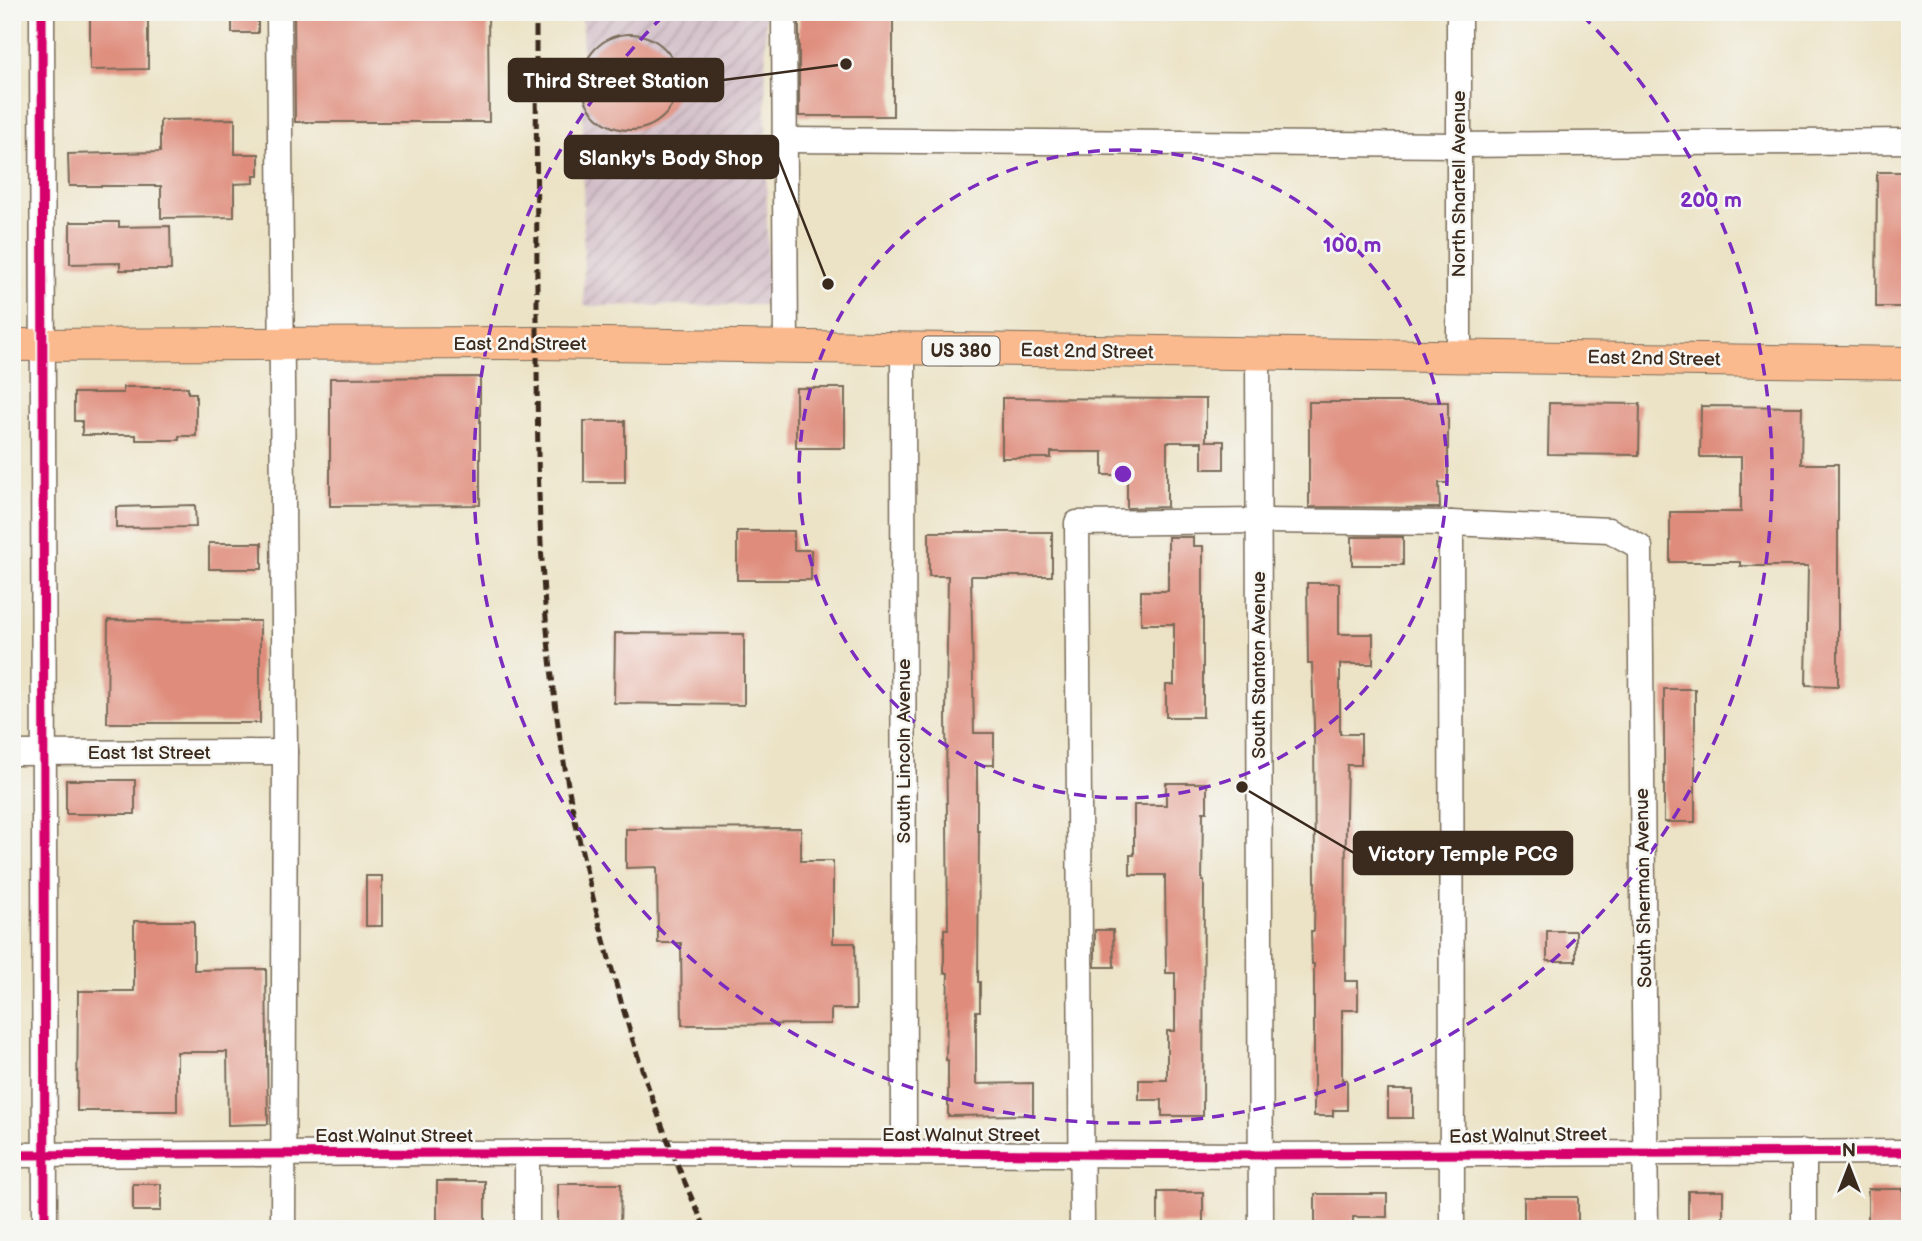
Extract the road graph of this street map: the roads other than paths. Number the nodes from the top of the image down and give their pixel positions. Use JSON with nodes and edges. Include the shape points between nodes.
{"nodes":[{"id":1,"x":42,"y":12,"type":"edge"},
{"id":2,"x":279,"y":12,"type":"edge"},
{"id":3,"x":784,"y":12,"type":"edge"},
{"id":4,"x":1459,"y":12,"type":"edge"},
{"id":5,"x":785,"y":140,"type":"junction"},
{"id":6,"x":1910,"y":141,"type":"edge"},
{"id":7,"x":1459,"y":145,"type":"junction"},
{"id":8,"x":280,"y":344,"type":"junction"},
{"id":9,"x":27,"y":345,"type":"edge"},
{"id":10,"x":786,"y":348,"type":"junction"},
{"id":11,"x":903,"y":350,"type":"junction"},
{"id":12,"x":1258,"y":354,"type":"junction"},
{"id":13,"x":1459,"y":356,"type":"junction"},
{"id":14,"x":1910,"y":363,"type":"edge"},
{"id":15,"x":1259,"y":521,"type":"junction"},
{"id":16,"x":1451,"y":523,"type":"junction"},
{"id":17,"x":285,"y":752,"type":"junction"},
{"id":18,"x":12,"y":753,"type":"edge"},
{"id":19,"x":44,"y":753,"type":"junction"},
{"id":20,"x":527,"y":1152,"type":"junction"},
{"id":21,"x":904,"y":1152,"type":"junction"},
{"id":22,"x":1646,"y":1152,"type":"junction"},
{"id":23,"x":1804,"y":1152,"type":"junction"},
{"id":24,"x":1910,"y":1152,"type":"edge"},
{"id":25,"x":283,"y":1154,"type":"junction"},
{"id":26,"x":1082,"y":1154,"type":"junction"},
{"id":27,"x":1451,"y":1154,"type":"junction"},
{"id":28,"x":12,"y":1155,"type":"edge"},
{"id":29,"x":44,"y":1155,"type":"junction"},
{"id":30,"x":1262,"y":1155,"type":"junction"},
{"id":31,"x":44,"y":1229,"type":"edge"},
{"id":32,"x":283,"y":1229,"type":"edge"},
{"id":33,"x":527,"y":1229,"type":"edge"},
{"id":34,"x":1082,"y":1229,"type":"edge"},
{"id":35,"x":1261,"y":1229,"type":"edge"},
{"id":36,"x":1452,"y":1229,"type":"edge"},
{"id":37,"x":1646,"y":1229,"type":"edge"},
{"id":38,"x":1804,"y":1229,"type":"edge"}],
"edges":[{"from":1,"to":9,"type":"street"},
{"from":2,"to":8,"type":"street"},
{"from":3,"to":5,"type":"street"},
{"from":4,"to":7,"type":"street","name":"North Shartell Avenue"},
{"from":5,"to":7,"type":"street"},
{"from":5,"to":10,"type":"street"},
{"from":6,"to":7,"type":"street"},
{"from":7,"to":13,"type":"street","name":"North Shartell Avenue"},
{"from":8,"to":9,"type":"main road","name":"East 2nd Street","number":"US 380"},
{"from":8,"to":10,"type":"main road","name":"East 2nd Street","number":"US 380"},
{"from":8,"to":17,"type":"street"},
{"from":9,"to":19,"type":"street"},
{"from":10,"to":11,"type":"main road","name":"East 2nd Street","number":"US 380"},
{"from":11,"to":12,"type":"main road","name":"East 2nd Street","number":"US 380"},
{"from":11,"to":21,"type":"street","name":"South Lincoln Avenue"},
{"from":12,"to":13,"type":"main road","name":"East 2nd Street","number":"US 380"},
{"from":12,"to":15,"type":"street","name":"South Stanton Avenue"},
{"from":13,"to":14,"type":"main road","name":"East 2nd Street","number":"US 380"},
{"from":15,"to":16,"type":"street"},
{"from":15,"to":26,"type":"street","via":[[1077,523]]},
{"from":15,"to":30,"type":"street","name":"South Stanton Avenue"},
{"from":16,"to":22,"type":"street","name":"South Sherman Avenue","via":[[1609,530],[1640,547]]},
{"from":16,"to":27,"type":"street"},
{"from":17,"to":19,"type":"street","name":"East 1st Street"},
{"from":17,"to":25,"type":"street"},
{"from":18,"to":19,"type":"street","name":"East 1st Street"},
{"from":19,"to":29,"type":"street"},
{"from":20,"to":21,"type":"street","name":"East Walnut Street"},
{"from":20,"to":25,"type":"street","name":"East Walnut Street"},
{"from":20,"to":33,"type":"street"},
{"from":21,"to":26,"type":"street","name":"East Walnut Street"},
{"from":22,"to":23,"type":"street","name":"East Walnut Street"},
{"from":22,"to":27,"type":"street","name":"East Walnut Street"},
{"from":22,"to":37,"type":"street","name":"South Sherman Avenue"},
{"from":23,"to":24,"type":"street","name":"East Walnut Street"},
{"from":23,"to":38,"type":"street"},
{"from":25,"to":29,"type":"street","name":"East Walnut Street"},
{"from":25,"to":32,"type":"street"},
{"from":26,"to":30,"type":"street","name":"East Walnut Street"},
{"from":26,"to":34,"type":"street"},
{"from":27,"to":30,"type":"street","name":"East Walnut Street"},
{"from":27,"to":36,"type":"street"},
{"from":28,"to":29,"type":"street","name":"East Walnut Street"},
{"from":29,"to":31,"type":"street"},
{"from":30,"to":35,"type":"street","name":"South Stanton Avenue"}]}
